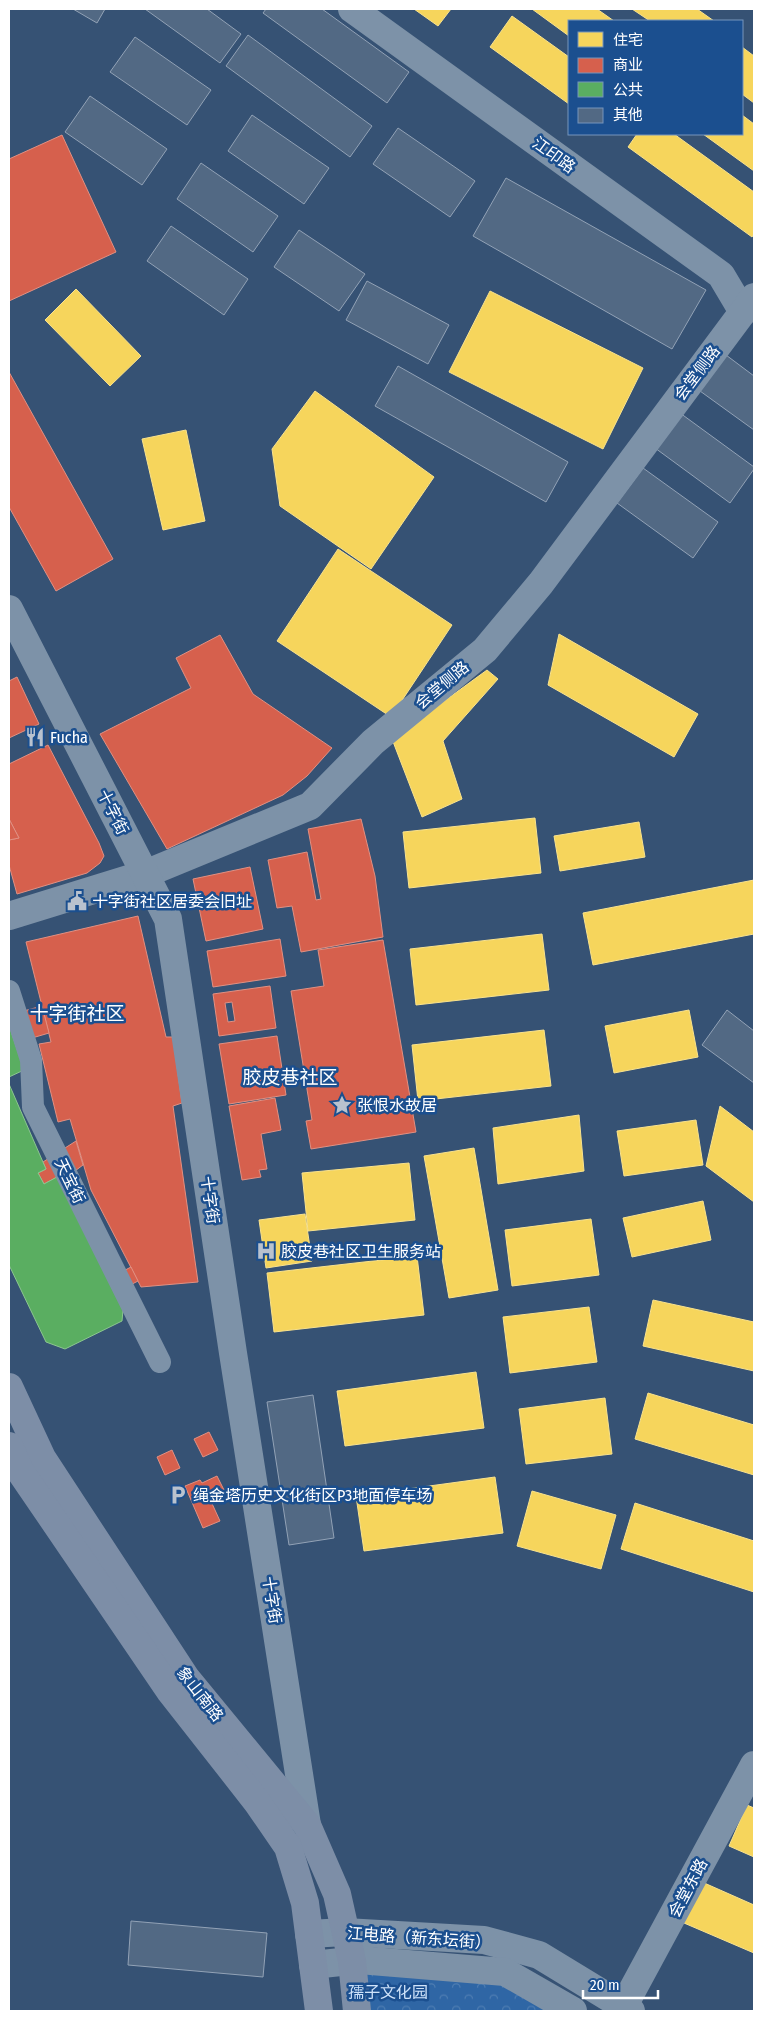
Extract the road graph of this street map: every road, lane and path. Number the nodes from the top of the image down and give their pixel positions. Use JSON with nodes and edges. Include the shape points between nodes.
{"nodes":[{"id":1,"x":352,"y":9,"type":"edge"},
{"id":2,"x":749,"y":305,"type":"edge"},
{"id":3,"x":9,"y":609,"type":"edge"},
{"id":4,"x":144,"y":874,"type":"junction"},
{"id":5,"x":9,"y":916,"type":"edge"},
{"id":6,"x":9,"y":991,"type":"edge"},
{"id":7,"x":160,"y":1362,"type":"dead end"},
{"id":8,"x":9,"y":1386,"type":"edge"},
{"id":9,"x":9,"y":1446,"type":"edge"},
{"id":10,"x":754,"y":1765,"type":"edge"},
{"id":11,"x":307,"y":1825,"type":"junction"},
{"id":12,"x":345,"y":1932,"type":"junction"},
{"id":13,"x":309,"y":1934,"type":"junction"},
{"id":14,"x":352,"y":1961,"type":"junction"},
{"id":15,"x":313,"y":1965,"type":"junction"},
{"id":16,"x":625,"y":2010,"type":"edge"},
{"id":17,"x":319,"y":2011,"type":"edge"},
{"id":18,"x":357,"y":2011,"type":"edge"},
{"id":19,"x":573,"y":2011,"type":"edge"}],
"edges":[{"from":1,"to":2,"type":"street","name":"江印路","via":[[721,276]]},
{"from":2,"to":4,"type":"street","name":"会堂侧路","via":[[541,583],[485,650],[372,742],[310,806]]},
{"from":3,"to":4,"type":"street","name":"十字街"},
{"from":4,"to":5,"type":"street","name":"会堂侧路"},
{"from":4,"to":11,"type":"street","name":"十字街","via":[[168,919]]},
{"from":6,"to":7,"type":"street","name":"天宝街","via":[[31,1060],[33,1107]]},
{"from":8,"to":11,"type":"main road","name":"象山南路","via":[[42,1458],[186,1678]]},
{"from":9,"to":13,"type":"main road","name":"象山南路","via":[[20,1471],[170,1691],[288,1847],[305,1903]]},
{"from":10,"to":16,"type":"street","name":"会堂东路"},
{"from":11,"to":12,"type":"main road","name":"象山南路","via":[[337,1894]]},
{"from":12,"to":13,"type":"street","name":"江电路（新东坛街）"},
{"from":12,"to":14,"type":"main road","name":"象山南路"},
{"from":12,"to":16,"type":"street","name":"江电路（新东坛街）","via":[[484,1940],[539,1955]]},
{"from":13,"to":15,"type":"main road","name":"象山南路"},
{"from":14,"to":15,"type":"street","name":"江电路（新东坛街）"},
{"from":14,"to":18,"type":"main road","name":"象山南路"},
{"from":14,"to":19,"type":"street","name":"江电路（新东坛街）","via":[[505,1972]]},
{"from":15,"to":17,"type":"main road","name":"象山南路"}]}
